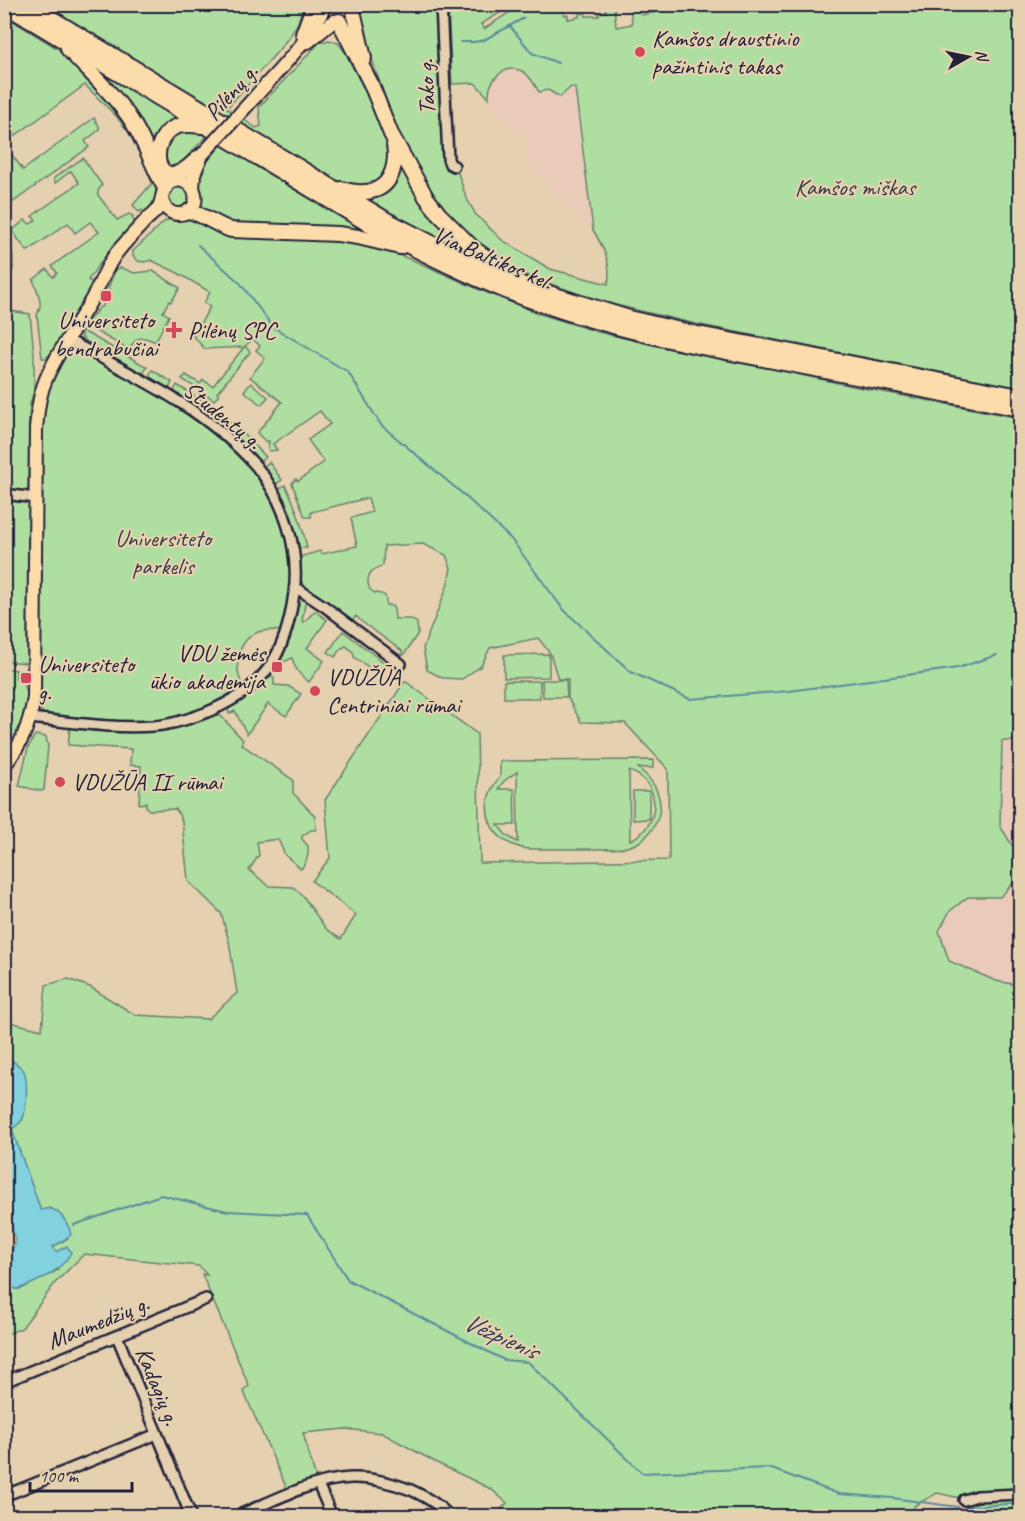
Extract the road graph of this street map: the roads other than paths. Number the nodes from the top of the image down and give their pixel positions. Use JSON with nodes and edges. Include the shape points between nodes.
{"nodes":[{"id":1,"x":28,"y":4,"type":"edge"},
{"id":2,"x":441,"y":4,"type":"edge"},
{"id":3,"x":4,"y":5,"type":"edge"},
{"id":4,"x":319,"y":6,"type":"edge"},
{"id":5,"x":355,"y":10,"type":"edge"},
{"id":6,"x":337,"y":21,"type":"junction"},
{"id":7,"x":57,"y":36,"type":"junction"},
{"id":8,"x":291,"y":56,"type":"junction"},
{"id":9,"x":371,"y":84,"type":"junction"},
{"id":10,"x":207,"y":127,"type":"junction"},
{"id":11,"x":391,"y":134,"type":"junction"},
{"id":12,"x":202,"y":155,"type":"junction"},
{"id":13,"x":454,"y":166,"type":"dead end"},
{"id":14,"x":178,"y":180,"type":"junction"},
{"id":15,"x":193,"y":188,"type":"junction"},
{"id":16,"x":332,"y":188,"type":"junction"},
{"id":17,"x":163,"y":193,"type":"junction"},
{"id":18,"x":189,"y":211,"type":"junction"},
{"id":19,"x":173,"y":213,"type":"junction"},
{"id":20,"x":417,"y":251,"type":"junction"},
{"id":21,"x":529,"y":287,"type":"junction"},
{"id":22,"x":95,"y":294,"type":"junction"},
{"id":23,"x":68,"y":340,"type":"junction"},
{"id":24,"x":1020,"y":396,"type":"edge"},
{"id":25,"x":1020,"y":409,"type":"edge"},
{"id":26,"x":4,"y":494,"type":"edge"},
{"id":27,"x":36,"y":498,"type":"junction"},
{"id":28,"x":295,"y":587,"type":"junction"},
{"id":29,"x":401,"y":664,"type":"dead end"},
{"id":30,"x":30,"y":718,"type":"junction"},
{"id":31,"x":4,"y":766,"type":"edge"},
{"id":32,"x":206,"y":1299,"type":"dead end"},
{"id":33,"x":117,"y":1336,"type":"junction"},
{"id":34,"x":4,"y":1382,"type":"edge"},
{"id":35,"x":157,"y":1434,"type":"junction"},
{"id":36,"x":318,"y":1484,"type":"junction"},
{"id":37,"x":1018,"y":1494,"type":"edge"},
{"id":38,"x":4,"y":1496,"type":"edge"},
{"id":39,"x":964,"y":1500,"type":"dead end"},
{"id":40,"x":191,"y":1516,"type":"edge"},
{"id":41,"x":237,"y":1516,"type":"edge"},
{"id":42,"x":332,"y":1516,"type":"edge"},
{"id":43,"x":449,"y":1516,"type":"edge"}],
"edges":[{"from":1,"to":16,"type":"highway","name":"Via Baltikos kel."},
{"from":2,"to":13,"type":"street","name":"Tako g.","via":[[448,159]]},
{"from":3,"to":7,"type":"highway","name":"Via Baltikos kel."},
{"from":4,"to":6,"type":"main road"},
{"from":4,"to":8,"type":"main road"},
{"from":5,"to":6,"type":"main road","name":"Pilėnų g.","via":[[347,20]]},
{"from":5,"to":9,"type":"highway"},
{"from":6,"to":8,"type":"main road","name":"Pilėnų g."},
{"from":6,"to":9,"type":"highway"},
{"from":7,"to":10,"type":"highway","name":"Via Baltikos kel."},
{"from":7,"to":17,"type":"highway","via":[[130,118]]},
{"from":8,"to":12,"type":"main road","name":"Pilėnų g.","bridge":true},
{"from":9,"to":11,"type":"highway"},
{"from":10,"to":12,"type":"highway","via":[[177,126],[166,133],[160,141],[158,162],[171,174]]},
{"from":10,"to":20,"type":"highway","name":"Via Baltikos kel."},
{"from":11,"to":16,"type":"highway","via":[[395,162],[384,185],[362,193]]},
{"from":11,"to":21,"type":"highway","via":[[439,214],[473,248]]},
{"from":12,"to":14,"type":"main road","name":"Pilėnų g."},
{"from":12,"to":15,"type":"main road","name":"Pilėnų g."},
{"from":14,"to":15,"type":"main road"},
{"from":14,"to":17,"type":"main road"},
{"from":15,"to":18,"type":"main road","via":[[195,203]]},
{"from":16,"to":21,"type":"highway","name":"Via Baltikos kel.","via":[[422,239]]},
{"from":17,"to":19,"type":"main road","via":[[165,208]]},
{"from":17,"to":22,"type":"main road","via":[[158,208],[117,251]]},
{"from":18,"to":19,"type":"main road"},
{"from":18,"to":20,"type":"highway","via":[[231,230],[338,234]]},
{"from":19,"to":22,"type":"main road","via":[[149,228]]},
{"from":20,"to":25,"type":"highway","name":"Via Baltikos kel.","via":[[535,302],[615,327],[688,345]]},
{"from":21,"to":24,"type":"highway","name":"Via Baltikos kel.","via":[[682,330]]},
{"from":22,"to":23,"type":"main road"},
{"from":23,"to":27,"type":"main road","via":[[39,400]]},
{"from":23,"to":28,"type":"street","name":"Studentų g.","via":[[206,419],[257,467],[284,514],[293,553]]},
{"from":26,"to":27,"type":"street"},
{"from":27,"to":30,"type":"main road","via":[[35,679]]},
{"from":28,"to":29,"type":"street"},
{"from":28,"to":30,"type":"street","name":"Studentų g.","via":[[286,632],[274,660],[254,686],[220,707],[193,718],[153,726]]},
{"from":30,"to":31,"type":"main road","via":[[21,742]]},
{"from":32,"to":33,"type":"street","name":"Maumedžių g."},
{"from":33,"to":34,"type":"street","name":"Maumedžių g."},
{"from":33,"to":35,"type":"street","name":"Kadagių g."},
{"from":35,"to":38,"type":"street"},
{"from":35,"to":40,"type":"street","name":"Kadagių g."},
{"from":36,"to":41,"type":"street"},
{"from":36,"to":42,"type":"street"},
{"from":36,"to":43,"type":"street","via":[[351,1478],[385,1482],[418,1494]]},
{"from":37,"to":39,"type":"street"}]}
